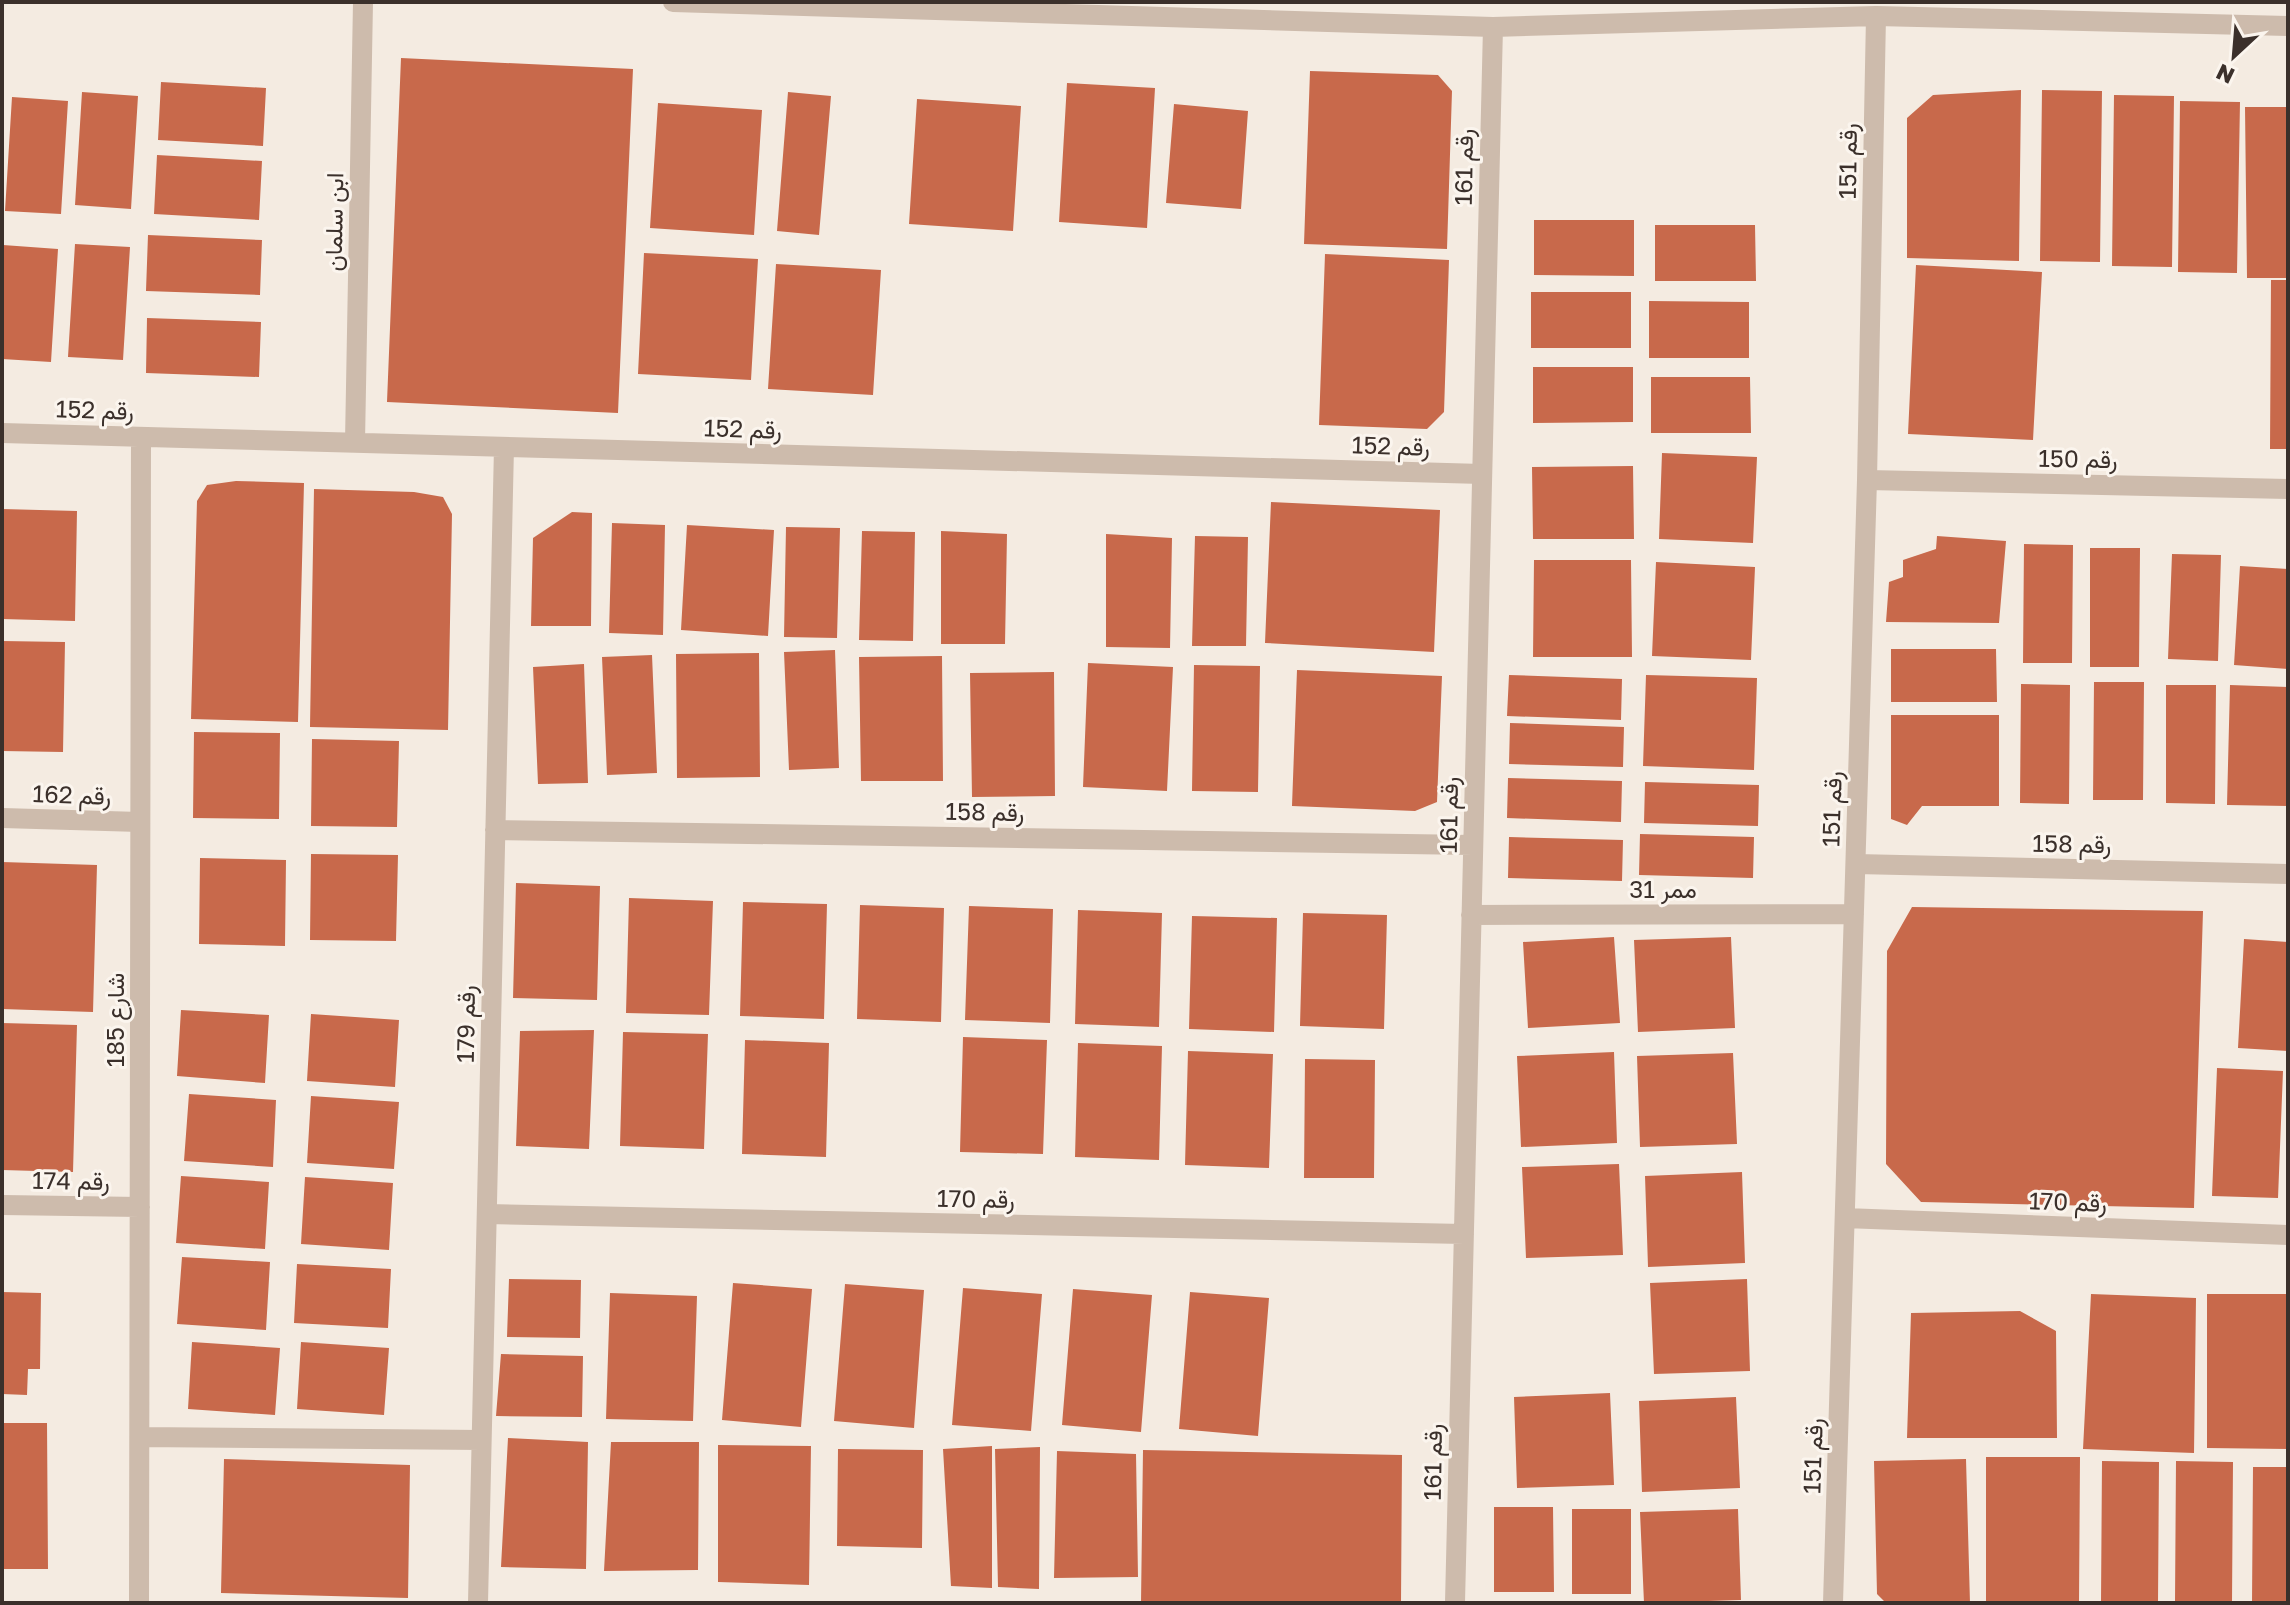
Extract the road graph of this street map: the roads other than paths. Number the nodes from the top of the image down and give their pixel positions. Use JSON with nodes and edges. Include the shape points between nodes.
{"nodes":[{"id":1,"x":363,"y":2,"type":"edge"},
{"id":2,"x":673,"y":2,"type":"edge"},
{"id":3,"x":783,"y":4,"type":"edge"},
{"id":4,"x":1223,"y":11,"type":"edge"},
{"id":5,"x":1876,"y":16,"type":"junction"},
{"id":6,"x":2288,"y":26,"type":"edge"},
{"id":7,"x":1493,"y":27,"type":"junction"},
{"id":8,"x":2,"y":433,"type":"edge"},
{"id":9,"x":141,"y":437,"type":"junction"},
{"id":10,"x":355,"y":442,"type":"junction"},
{"id":11,"x":504,"y":447,"type":"junction"},
{"id":12,"x":1482,"y":474,"type":"junction"},
{"id":13,"x":1867,"y":480,"type":"junction"},
{"id":14,"x":2288,"y":489,"type":"edge"},
{"id":15,"x":2,"y":818,"type":"edge"},
{"id":16,"x":140,"y":822,"type":"junction"},
{"id":17,"x":495,"y":830,"type":"junction"},
{"id":18,"x":1473,"y":845,"type":"junction"},
{"id":19,"x":1856,"y":864,"type":"junction"},
{"id":20,"x":2288,"y":874,"type":"edge"},
{"id":21,"x":1854,"y":914,"type":"junction"},
{"id":22,"x":1471,"y":915,"type":"junction"},
{"id":23,"x":2,"y":1205,"type":"edge"},
{"id":24,"x":140,"y":1207,"type":"junction"},
{"id":25,"x":487,"y":1214,"type":"junction"},
{"id":26,"x":1845,"y":1218,"type":"junction"},
{"id":27,"x":1464,"y":1234,"type":"junction"},
{"id":28,"x":2288,"y":1235,"type":"edge"},
{"id":29,"x":140,"y":1437,"type":"junction"},
{"id":30,"x":481,"y":1440,"type":"junction"},
{"id":31,"x":139,"y":1603,"type":"edge"},
{"id":32,"x":478,"y":1603,"type":"edge"},
{"id":33,"x":1455,"y":1603,"type":"edge"},
{"id":34,"x":1833,"y":1603,"type":"edge"}],
"edges":[{"from":1,"to":10,"type":"street","name":"ابن سلمان"},
{"from":2,"to":3,"type":"street"},
{"from":3,"to":4,"type":"street"},
{"from":4,"to":7,"type":"street"},
{"from":5,"to":6,"type":"street"},
{"from":5,"to":7,"type":"street"},
{"from":5,"to":13,"type":"street","name":"رقم 151"},
{"from":7,"to":12,"type":"street","name":"رقم 161"},
{"from":8,"to":9,"type":"street","name":"رقم 152"},
{"from":9,"to":10,"type":"street","name":"رقم 152"},
{"from":9,"to":16,"type":"street","name":"شارع 185"},
{"from":10,"to":11,"type":"street","name":"رقم 152"},
{"from":11,"to":12,"type":"street","name":"رقم 152"},
{"from":11,"to":17,"type":"street","name":"رقم 179"},
{"from":12,"to":18,"type":"street","name":"رقم 161"},
{"from":13,"to":14,"type":"street","name":"رقم 150"},
{"from":13,"to":19,"type":"street","name":"رقم 151"},
{"from":15,"to":16,"type":"street","name":"رقم 162"},
{"from":16,"to":24,"type":"street","name":"شارع 185"},
{"from":17,"to":18,"type":"street","name":"رقم 158"},
{"from":17,"to":25,"type":"street","name":"رقم 179"},
{"from":18,"to":22,"type":"street","name":"رقم 161"},
{"from":19,"to":20,"type":"street","name":"رقم 158"},
{"from":19,"to":21,"type":"street","name":"رقم 151"},
{"from":21,"to":22,"type":"street","name":"ممر 31"},
{"from":21,"to":26,"type":"street","name":"رقم 151"},
{"from":22,"to":27,"type":"street","name":"رقم 161"},
{"from":23,"to":24,"type":"street","name":"رقم 174"},
{"from":24,"to":29,"type":"street","name":"شارع 185"},
{"from":25,"to":27,"type":"street","name":"رقم 170"},
{"from":25,"to":30,"type":"street","name":"رقم 179"},
{"from":26,"to":28,"type":"street","name":"رقم 170"},
{"from":26,"to":34,"type":"street","name":"رقم 151"},
{"from":27,"to":33,"type":"street","name":"رقم 161"},
{"from":29,"to":30,"type":"street"},
{"from":29,"to":31,"type":"street","name":"شارع 185"},
{"from":30,"to":32,"type":"street","name":"رقم 179"}]}
